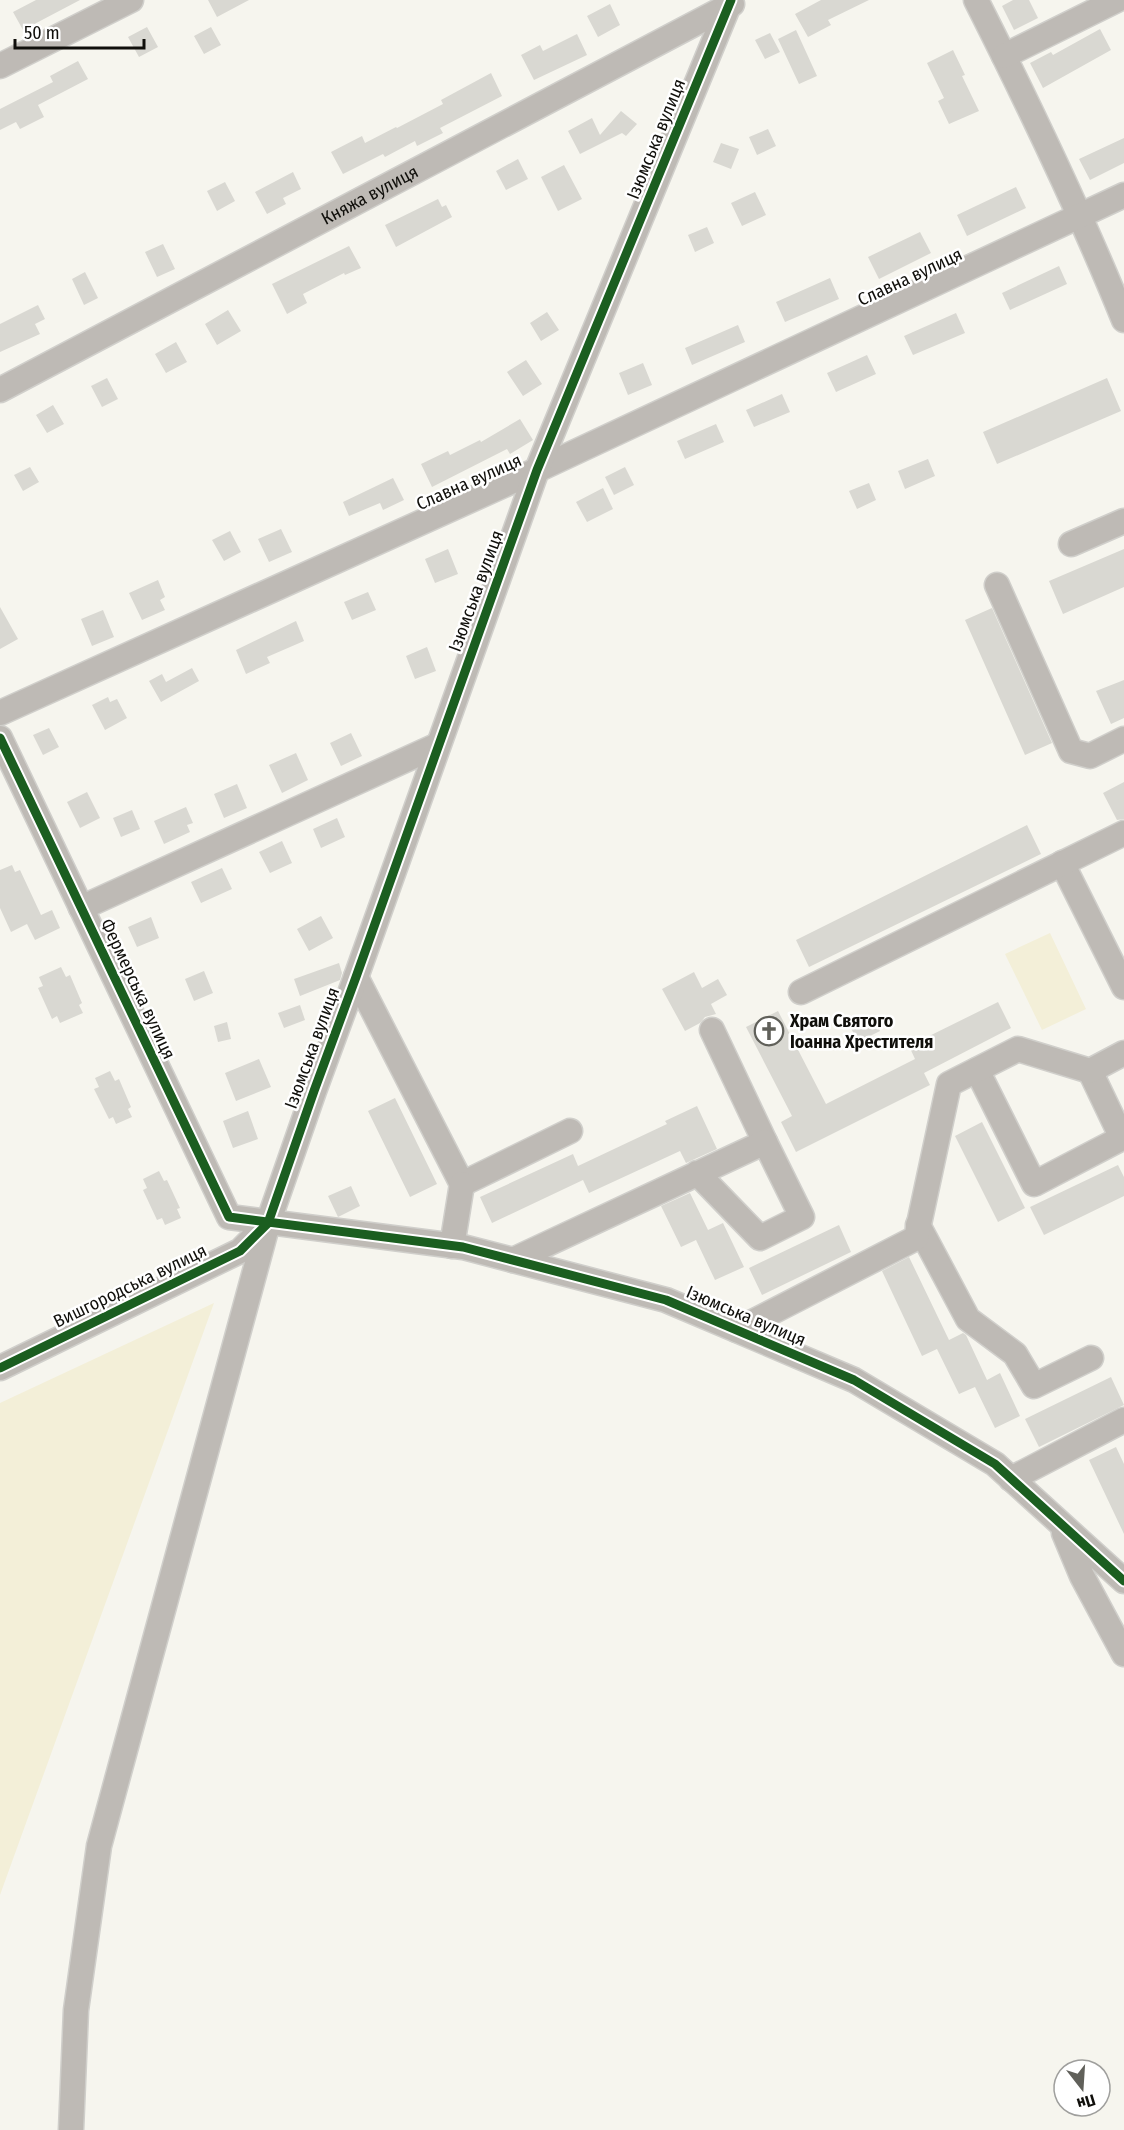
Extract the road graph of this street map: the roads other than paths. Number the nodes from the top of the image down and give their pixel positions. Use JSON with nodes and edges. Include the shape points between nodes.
{"nodes":[{"id":1,"x":131,"y":0,"type":"edge"},
{"id":2,"x":976,"y":0,"type":"edge"},
{"id":3,"x":1117,"y":0,"type":"edge"},
{"id":4,"x":733,"y":2,"type":"edge"},
{"id":5,"x":1004,"y":56,"type":"junction"},
{"id":6,"x":0,"y":66,"type":"edge"},
{"id":7,"x":1124,"y":195,"type":"edge"},
{"id":8,"x":1080,"y":216,"type":"junction"},
{"id":9,"x":1124,"y":320,"type":"edge"},
{"id":10,"x":0,"y":390,"type":"edge"},
{"id":11,"x":537,"y":470,"type":"junction"},
{"id":12,"x":1124,"y":521,"type":"edge"},
{"id":13,"x":1071,"y":544,"type":"dead end"},
{"id":14,"x":997,"y":585,"type":"dead end"},
{"id":15,"x":0,"y":713,"type":"edge"},
{"id":16,"x":0,"y":738,"type":"edge"},
{"id":17,"x":1124,"y":739,"type":"edge"},
{"id":18,"x":438,"y":745,"type":"junction"},
{"id":19,"x":1124,"y":833,"type":"edge"},
{"id":20,"x":1062,"y":863,"type":"junction"},
{"id":21,"x":81,"y":908,"type":"junction"},
{"id":22,"x":356,"y":977,"type":"junction"},
{"id":23,"x":1124,"y":987,"type":"edge"},
{"id":24,"x":801,"y":992,"type":"dead end"},
{"id":25,"x":712,"y":1030,"type":"dead end"},
{"id":26,"x":1124,"y":1053,"type":"edge"},
{"id":27,"x":977,"y":1070,"type":"junction"},
{"id":28,"x":1090,"y":1071,"type":"junction"},
{"id":29,"x":570,"y":1131,"type":"dead end"},
{"id":30,"x":765,"y":1142,"type":"junction"},
{"id":31,"x":697,"y":1173,"type":"junction"},
{"id":32,"x":462,"y":1184,"type":"junction"},
{"id":33,"x":268,"y":1223,"type":"junction"},
{"id":34,"x":918,"y":1225,"type":"junction"},
{"id":35,"x":452,"y":1246,"type":"junction"},
{"id":36,"x":513,"y":1260,"type":"junction"},
{"id":37,"x":737,"y":1330,"type":"junction"},
{"id":38,"x":1091,"y":1358,"type":"dead end"},
{"id":39,"x":0,"y":1368,"type":"edge"},
{"id":40,"x":1124,"y":1420,"type":"edge"},
{"id":41,"x":1011,"y":1479,"type":"junction"},
{"id":42,"x":1061,"y":1525,"type":"junction"},
{"id":43,"x":1124,"y":1581,"type":"edge"},
{"id":44,"x":1124,"y":1654,"type":"edge"},
{"id":45,"x":71,"y":2130,"type":"edge"}],
"edges":[{"from":1,"to":6,"type":"street"},
{"from":2,"to":5,"type":"street"},
{"from":3,"to":5,"type":"street"},
{"from":4,"to":10,"type":"street","name":"Княжа вулиця"},
{"from":4,"to":11,"type":"street","name":"Ізюмська вулиця"},
{"from":5,"to":8,"type":"street"},
{"from":7,"to":8,"type":"street","name":"Славна вулиця"},
{"from":8,"to":9,"type":"street"},
{"from":8,"to":11,"type":"street","name":"Славна вулиця"},
{"from":11,"to":15,"type":"street","name":"Славна вулиця"},
{"from":11,"to":18,"type":"street","name":"Ізюмська вулиця"},
{"from":12,"to":13,"type":"street"},
{"from":14,"to":17,"type":"street","via":[[1071,751],[1090,756]]},
{"from":16,"to":21,"type":"street","name":"Фермерська вулиця"},
{"from":18,"to":21,"type":"street"},
{"from":18,"to":22,"type":"street","name":"Ізюмська вулиця"},
{"from":19,"to":20,"type":"street"},
{"from":20,"to":23,"type":"street"},
{"from":20,"to":24,"type":"street"},
{"from":21,"to":33,"type":"street","name":"Фермерська вулиця","via":[[229,1217]]},
{"from":22,"to":32,"type":"street"},
{"from":22,"to":33,"type":"street","name":"Ізюмська вулиця"},
{"from":25,"to":30,"type":"street"},
{"from":26,"to":28,"type":"street"},
{"from":27,"to":28,"type":"street","via":[[1018,1049]]},
{"from":27,"to":28,"type":"street","via":[[1034,1184],[1122,1138]]},
{"from":27,"to":34,"type":"street","via":[[949,1084]]},
{"from":29,"to":32,"type":"street"},
{"from":30,"to":31,"type":"street"},
{"from":30,"to":31,"type":"street","via":[[802,1217],[760,1238]]},
{"from":31,"to":36,"type":"street"},
{"from":32,"to":35,"type":"street"},
{"from":33,"to":35,"type":"street","name":"Ізюмська вулиця"},
{"from":33,"to":39,"type":"street","name":"Вишгородська вулиця","via":[[240,1251]]},
{"from":33,"to":45,"type":"street","via":[[99,1846],[76,2010]]},
{"from":34,"to":37,"type":"street","via":[[915,1238]]},
{"from":34,"to":38,"type":"street","via":[[968,1318],[1015,1354],[1034,1386]]},
{"from":35,"to":36,"type":"street","name":"Ізюмська вулиця"},
{"from":36,"to":37,"type":"street","name":"Ізюмська вулиця","via":[[666,1300]]},
{"from":37,"to":41,"type":"street","name":"Ізюмська вулиця","via":[[854,1380],[995,1464]]},
{"from":40,"to":41,"type":"street"},
{"from":41,"to":42,"type":"street","name":"Ізюмська вулиця"},
{"from":42,"to":43,"type":"street","name":"Ізюмська вулиця"},
{"from":42,"to":44,"type":"street","name":"Ізюмська вулиця","via":[[1082,1576]]}]}
